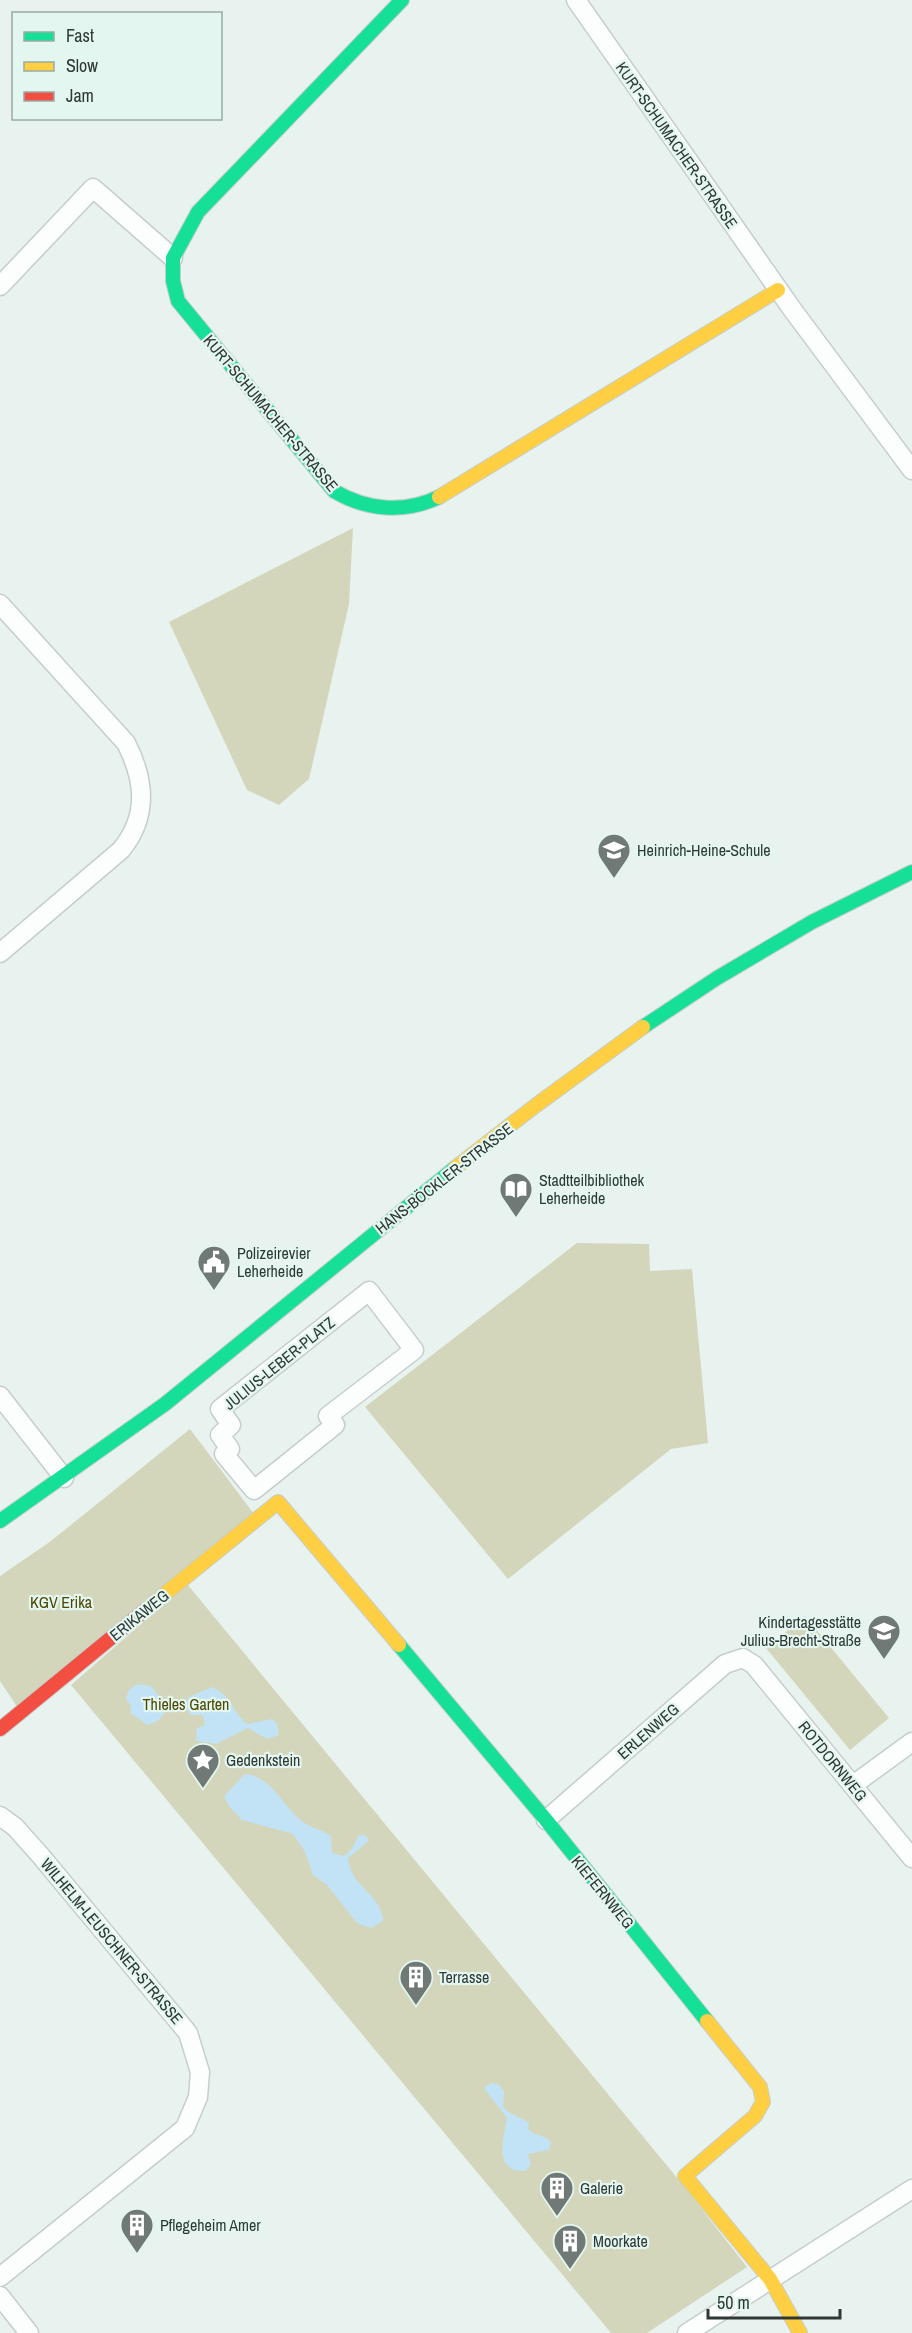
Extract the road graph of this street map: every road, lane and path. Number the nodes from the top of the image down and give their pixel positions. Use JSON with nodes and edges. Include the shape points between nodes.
{"nodes":[{"id":1,"x":402,"y":0,"type":"edge"},
{"id":2,"x":576,"y":0,"type":"edge"},
{"id":3,"x":173,"y":258,"type":"junction"},
{"id":4,"x":0,"y":286,"type":"edge"},
{"id":5,"x":778,"y":290,"type":"junction"},
{"id":6,"x":912,"y":470,"type":"edge"},
{"id":7,"x":0,"y":604,"type":"edge"},
{"id":8,"x":912,"y":872,"type":"edge"},
{"id":9,"x":0,"y":953,"type":"edge"},
{"id":10,"x":402,"y":1335,"type":"joint"},
{"id":11,"x":0,"y":1396,"type":"edge"},
{"id":12,"x":64,"y":1478,"type":"junction"},
{"id":13,"x":279,"y":1502,"type":"joint"},
{"id":14,"x":0,"y":1521,"type":"edge"},
{"id":15,"x":754,"y":1665,"type":"joint"},
{"id":16,"x":0,"y":1729,"type":"edge"},
{"id":17,"x":912,"y":1742,"type":"edge"},
{"id":18,"x":853,"y":1785,"type":"junction"},
{"id":19,"x":0,"y":1816,"type":"edge"},
{"id":20,"x":546,"y":1820,"type":"junction"},
{"id":21,"x":912,"y":1858,"type":"edge"},
{"id":22,"x":912,"y":2189,"type":"edge"},
{"id":23,"x":0,"y":2277,"type":"edge"},
{"id":24,"x":770,"y":2280,"type":"junction"},
{"id":25,"x":0,"y":2296,"type":"edge"},
{"id":26,"x":29,"y":2333,"type":"edge"},
{"id":27,"x":687,"y":2333,"type":"edge"},
{"id":28,"x":800,"y":2333,"type":"edge"}],
"edges":[{"from":1,"to":3,"type":"street","via":[[198,212]]},
{"from":2,"to":5,"type":"street","name":"KURT-SCHUMACHER-STRASSE"},
{"from":3,"to":4,"type":"street","via":[[93,188]]},
{"from":3,"to":5,"type":"street","name":"KURT-SCHUMACHER-STRASSE","via":[[178,301],[230,366],[334,490],[352,502],[383,509],[436,499]]},
{"from":5,"to":6,"type":"street","name":"KURT-SCHUMACHER-STRASSE"},
{"from":7,"to":9,"type":"street","via":[[126,743],[138,766],[142,786],[140,815],[134,834],[122,850]]},
{"from":8,"to":12,"type":"street","name":"HANS-BÖCKLER-STRASSE","via":[[801,926],[615,1047],[437,1181],[188,1386]]},
{"from":10,"to":10,"type":"street","name":"JULIUS-LEBER-PLATZ","via":[[414,1350],[328,1416],[335,1425],[254,1490],[224,1454],[230,1449],[220,1435],[231,1425],[220,1409],[369,1291]]},
{"from":11,"to":12,"type":"street"},
{"from":12,"to":14,"type":"street","name":"HANS-BÖCKLER-STRASSE"},
{"from":13,"to":16,"type":"street","name":"ERIKAWEG"},
{"from":13,"to":20,"type":"street","name":"KIEFERNWEG"},
{"from":15,"to":18,"type":"street","name":"ROTDORNWEG"},
{"from":15,"to":20,"type":"street","name":"ERLENWEG","via":[[742,1658],[725,1664]]},
{"from":17,"to":18,"type":"street"},
{"from":18,"to":21,"type":"street","name":"ROTDORNWEG"},
{"from":19,"to":23,"type":"street","name":"WILHELM-LEUSCHNER-STRASSE","via":[[40,1855],[188,2033],[200,2072],[198,2097],[185,2127]]},
{"from":20,"to":24,"type":"street","name":"KIEFERNWEG","via":[[760,2087],[763,2102],[755,2116],[685,2176]]},
{"from":22,"to":24,"type":"street"},
{"from":24,"to":27,"type":"street"},
{"from":24,"to":28,"type":"street"},
{"from":25,"to":26,"type":"street"}]}
